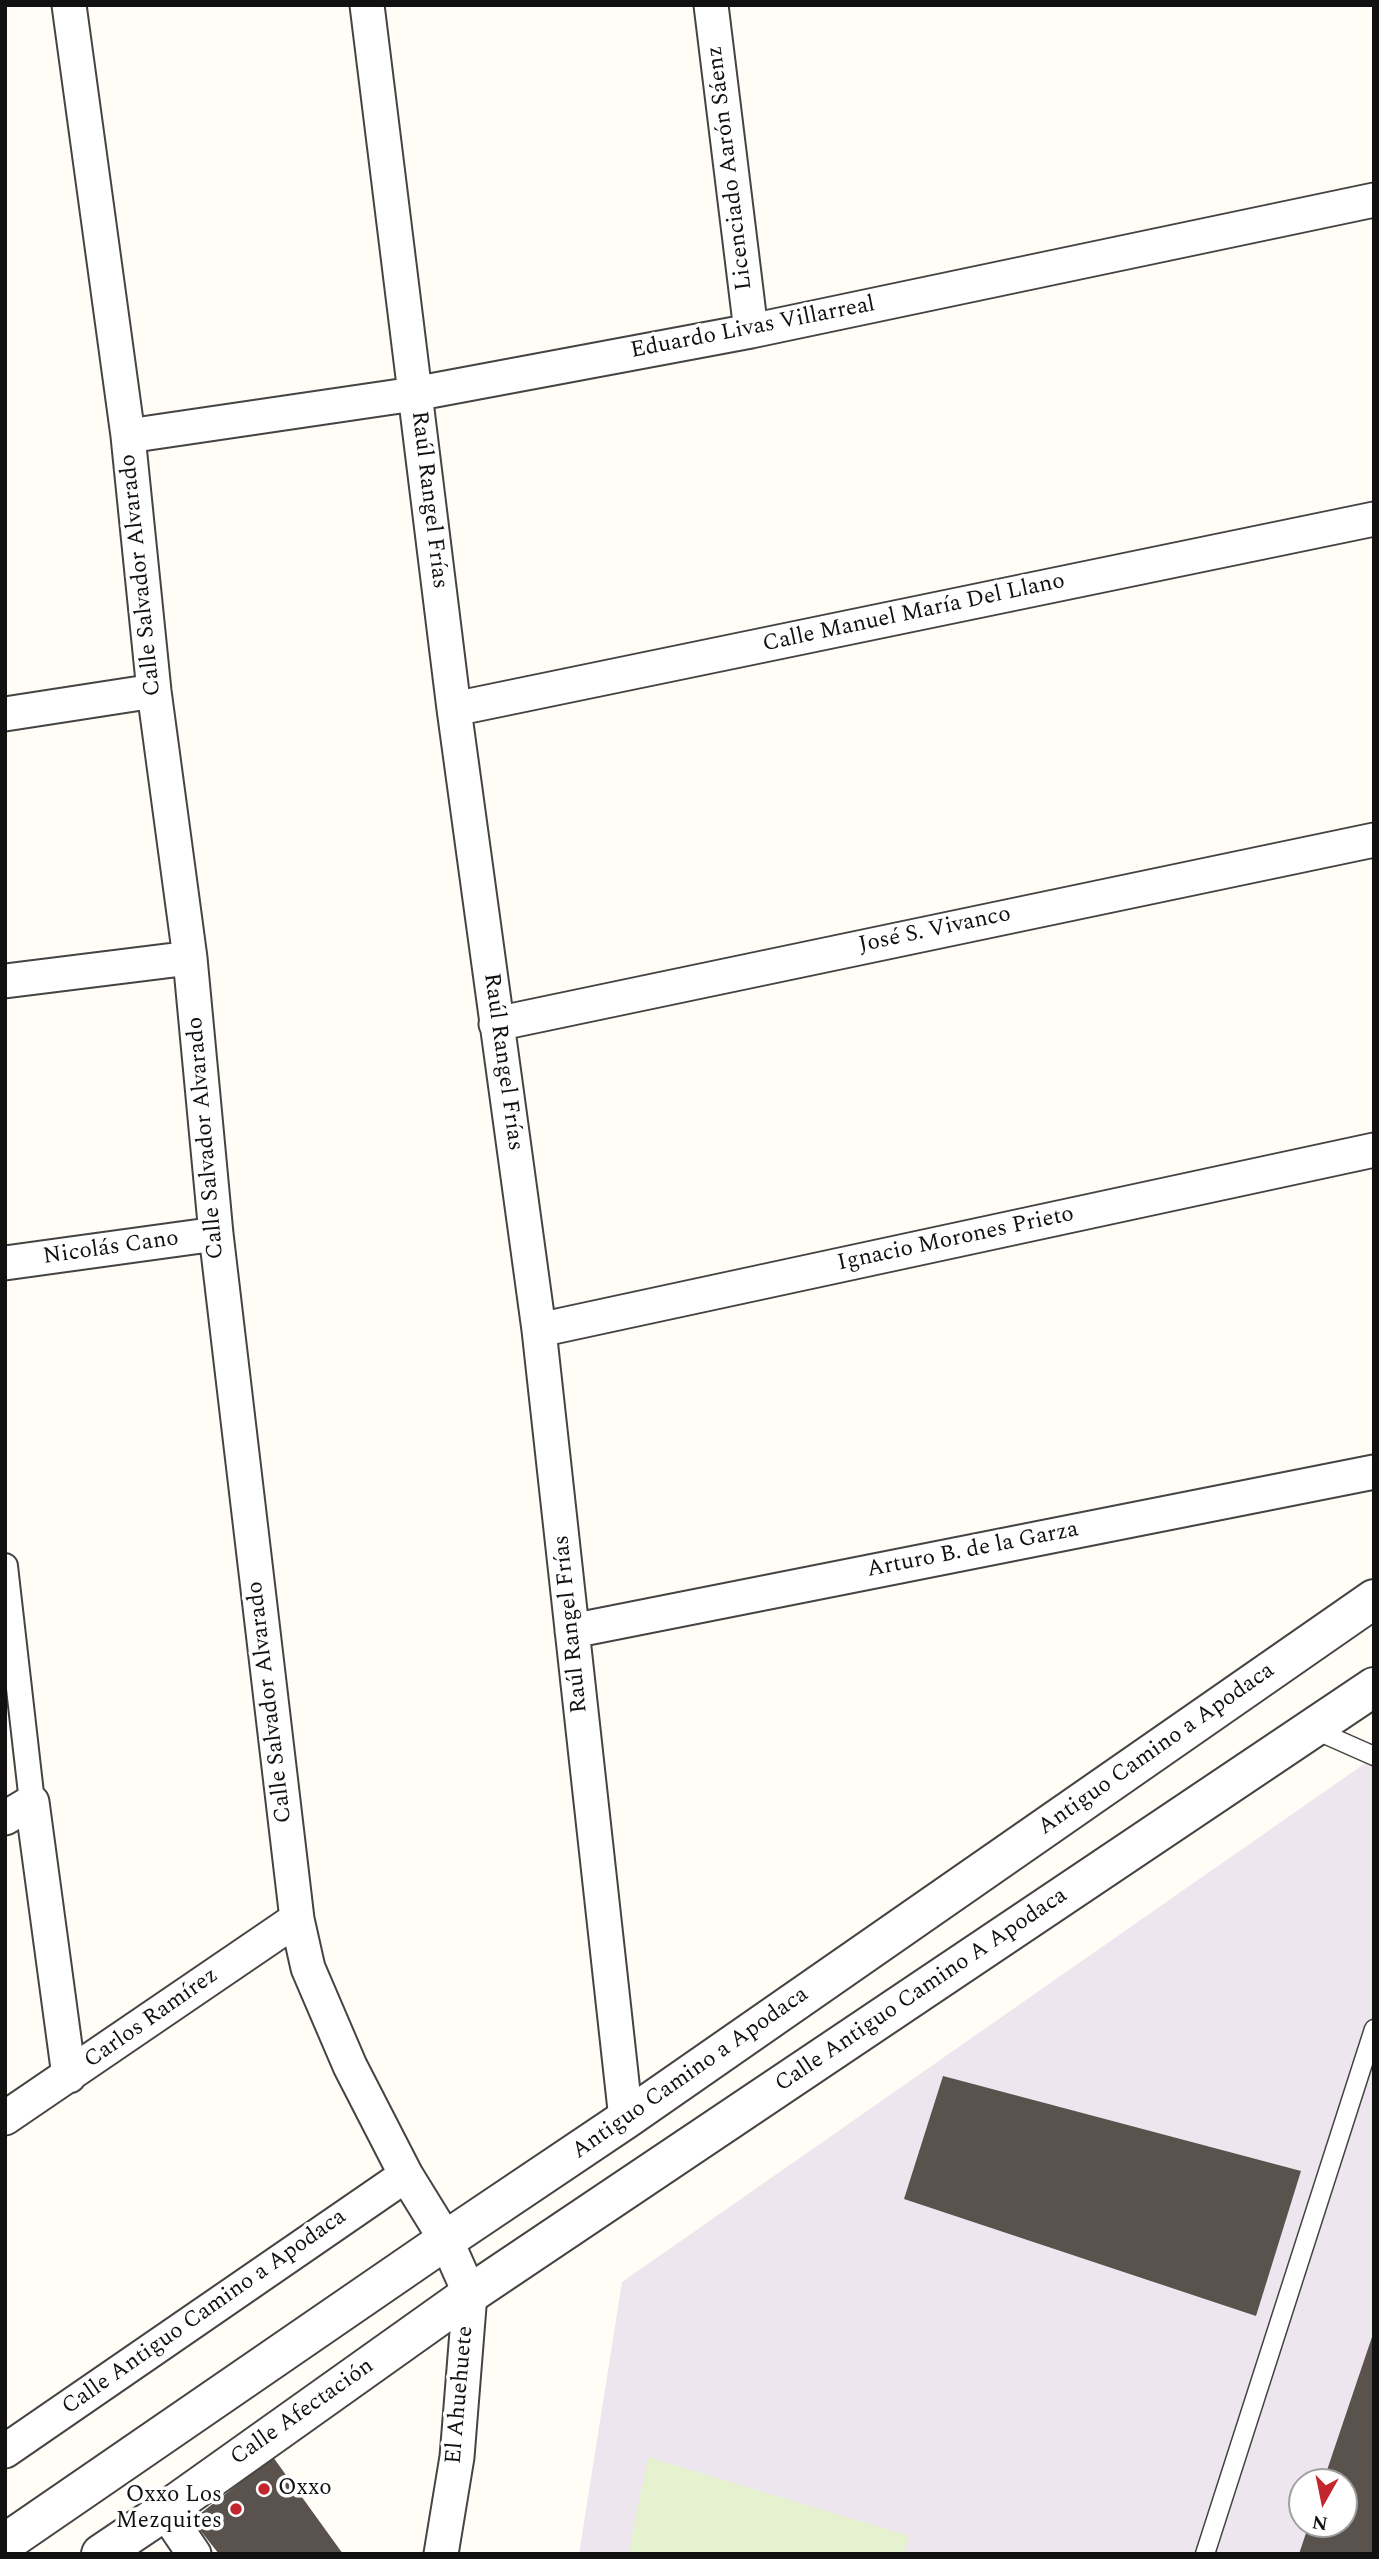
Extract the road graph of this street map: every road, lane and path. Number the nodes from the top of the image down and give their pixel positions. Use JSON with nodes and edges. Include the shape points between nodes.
{"nodes":[{"id":1,"x":69,"y":5,"type":"edge"},
{"id":2,"x":367,"y":5,"type":"edge"},
{"id":3,"x":711,"y":5,"type":"edge"},
{"id":4,"x":1374,"y":200,"type":"edge"},
{"id":5,"x":751,"y":331,"type":"junction"},
{"id":6,"x":414,"y":394,"type":"junction"},
{"id":7,"x":128,"y":436,"type":"junction"},
{"id":8,"x":1374,"y":519,"type":"edge"},
{"id":9,"x":153,"y":691,"type":"junction"},
{"id":10,"x":454,"y":709,"type":"junction"},
{"id":11,"x":5,"y":714,"type":"edge"},
{"id":12,"x":1374,"y":840,"type":"edge"},
{"id":13,"x":190,"y":958,"type":"junction"},
{"id":14,"x":5,"y":981,"type":"edge"},
{"id":15,"x":496,"y":1024,"type":"junction"},
{"id":16,"x":1374,"y":1150,"type":"edge"},
{"id":17,"x":216,"y":1234,"type":"junction"},
{"id":18,"x":5,"y":1263,"type":"edge"},
{"id":19,"x":539,"y":1330,"type":"junction"},
{"id":20,"x":1374,"y":1472,"type":"edge"},
{"id":21,"x":5,"y":1566,"type":"edge"},
{"id":22,"x":1374,"y":1600,"type":"edge"},
{"id":23,"x":572,"y":1631,"type":"junction"},
{"id":24,"x":1374,"y":1687,"type":"edge"},
{"id":25,"x":13,"y":1722,"type":"edge"},
{"id":26,"x":1312,"y":1729,"type":"junction"},
{"id":27,"x":1374,"y":1756,"type":"edge"},
{"id":28,"x":19,"y":1810,"type":"edge"},
{"id":29,"x":297,"y":1919,"type":"junction"},
{"id":30,"x":1374,"y":2029,"type":"edge"},
{"id":31,"x":69,"y":2076,"type":"junction"},
{"id":32,"x":5,"y":2118,"type":"edge"},
{"id":33,"x":626,"y":2119,"type":"junction"},
{"id":34,"x":405,"y":2175,"type":"junction"},
{"id":35,"x":446,"y":2240,"type":"junction"},
{"id":36,"x":470,"y":2294,"type":"junction"},
{"id":37,"x":5,"y":2451,"type":"edge"},
{"id":38,"x":165,"y":2511,"type":"junction"},
{"id":39,"x":5,"y":2543,"type":"edge"},
{"id":40,"x":101,"y":2554,"type":"edge"},
{"id":41,"x":194,"y":2554,"type":"edge"},
{"id":42,"x":441,"y":2554,"type":"edge"},
{"id":43,"x":1205,"y":2554,"type":"edge"}],
"edges":[{"from":1,"to":7,"type":"street","name":"Calle Salvador Alvarado"},
{"from":2,"to":6,"type":"street","name":"Raúl Rangel Frías"},
{"from":3,"to":5,"type":"street","name":"Licenciado Aarón Sáenz"},
{"from":4,"to":5,"type":"street","name":"Eduardo Livas Villarreal"},
{"from":5,"to":6,"type":"street","name":"Eduardo Livas Villarreal"},
{"from":6,"to":7,"type":"street","name":"Eduardo Livas Villarreal"},
{"from":6,"to":10,"type":"street","name":"Raúl Rangel Frías"},
{"from":7,"to":9,"type":"street","name":"Calle Salvador Alvarado"},
{"from":8,"to":10,"type":"street","name":"Calle Manuel María Del Llano"},
{"from":9,"to":11,"type":"street"},
{"from":9,"to":13,"type":"street","name":"Calle Salvador Alvarado"},
{"from":10,"to":15,"type":"street","name":"Raúl Rangel Frías"},
{"from":12,"to":15,"type":"street","name":"José S. Vivanco"},
{"from":13,"to":14,"type":"street"},
{"from":13,"to":17,"type":"street","name":"Calle Salvador Alvarado"},
{"from":15,"to":19,"type":"street","name":"Raúl Rangel Frías"},
{"from":16,"to":19,"type":"street","name":"Ignacio Morones Prieto"},
{"from":17,"to":18,"type":"street","name":"Nicolás Cano"},
{"from":17,"to":29,"type":"street","name":"Calle Salvador Alvarado"},
{"from":19,"to":23,"type":"street","name":"Raúl Rangel Frías"},
{"from":20,"to":23,"type":"street","name":"Arturo B. de la Garza"},
{"from":21,"to":25,"type":"street"},
{"from":22,"to":33,"type":"street","name":"Antiguo Camino a Apodaca"},
{"from":23,"to":33,"type":"street","name":"Raúl Rangel Frías"},
{"from":24,"to":26,"type":"street","name":"Calle Antiguo Camino A Apodaca"},
{"from":25,"to":28,"type":"street"},
{"from":26,"to":27,"type":"lane"},
{"from":26,"to":36,"type":"street","name":"Calle Antiguo Camino A Apodaca"},
{"from":28,"to":31,"type":"street"},
{"from":29,"to":31,"type":"street","name":"Carlos Ramírez"},
{"from":29,"to":34,"type":"street","name":"Calle Salvador Alvarado","via":[[321,2001]]},
{"from":30,"to":43,"type":"lane"},
{"from":31,"to":32,"type":"street","name":"Carlos Ramírez"},
{"from":33,"to":35,"type":"street","name":"Antiguo Camino a Apodaca"},
{"from":34,"to":35,"type":"street","name":"Calle Salvador Alvarado"},
{"from":34,"to":37,"type":"street","name":"Calle Antiguo Camino a Apodaca"},
{"from":35,"to":36,"type":"street","name":"El Ahuehuete"},
{"from":35,"to":39,"type":"street","name":"Antiguo Camino a Apodaca"},
{"from":36,"to":38,"type":"street","name":"Calle Afectación"},
{"from":36,"to":42,"type":"street","name":"El Ahuehuete","via":[[457,2456]]},
{"from":38,"to":40,"type":"street","name":"Calle Afectación"},
{"from":38,"to":41,"type":"street"}]}
